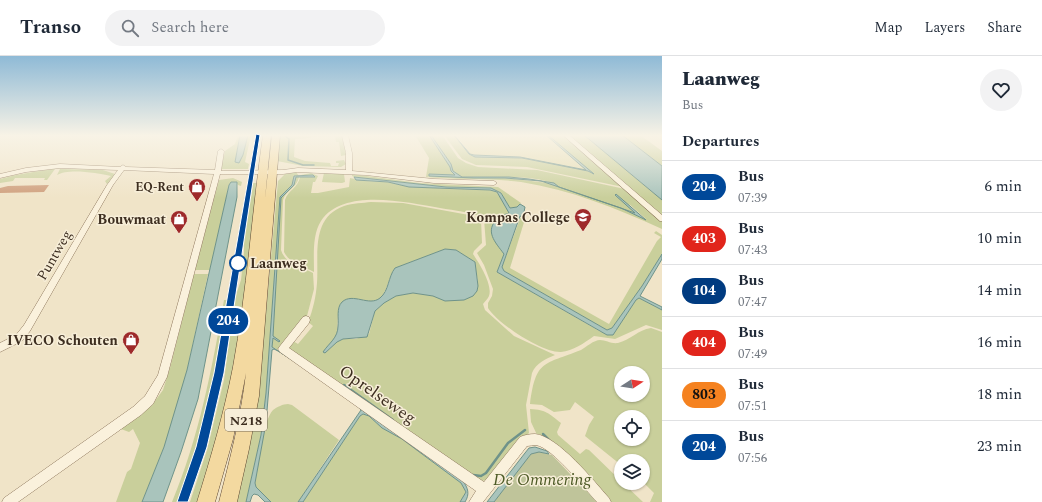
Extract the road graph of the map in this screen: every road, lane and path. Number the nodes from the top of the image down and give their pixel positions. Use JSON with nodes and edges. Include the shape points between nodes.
{"nodes":[{"id":1,"x":220,"y":156,"type":"edge"},
{"id":2,"x":268,"y":156,"type":"edge"},
{"id":3,"x":271,"y":156,"type":"edge"},
{"id":4,"x":349,"y":156,"type":"edge"},
{"id":5,"x":590,"y":156,"type":"edge"},
{"id":6,"x":123,"y":168,"type":"junction"},
{"id":7,"x":268,"y":171,"type":"junction"},
{"id":8,"x":218,"y":172,"type":"junction"},
{"id":9,"x":349,"y":172,"type":"junction"},
{"id":10,"x":0,"y":176,"type":"edge"},
{"id":11,"x":494,"y":183,"type":"dead end"},
{"id":12,"x":662,"y":219,"type":"edge"},
{"id":13,"x":306,"y":320,"type":"dead end"},
{"id":14,"x":0,"y":348,"type":"edge"},
{"id":15,"x":484,"y":489,"type":"junction"},
{"id":16,"x":8,"y":502,"type":"edge"},
{"id":17,"x":206,"y":502,"type":"edge"},
{"id":18,"x":228,"y":502,"type":"edge"},
{"id":19,"x":475,"y":502,"type":"edge"},
{"id":20,"x":605,"y":502,"type":"edge"}],
"edges":[{"from":1,"to":8,"type":"street"},
{"from":2,"to":7,"type":"main road","number":"N218"},
{"from":3,"to":7,"type":"main road","number":"N218"},
{"from":4,"to":9,"type":"street"},
{"from":5,"to":12,"type":"street"},
{"from":6,"to":8,"type":"street"},
{"from":6,"to":10,"type":"street","via":[[60,166]]},
{"from":6,"to":14,"type":"street","name":"Puntweg","via":[[110,185],[27,328],[19,338]]},
{"from":7,"to":8,"type":"street"},
{"from":7,"to":9,"type":"street"},
{"from":7,"to":17,"type":"main road","number":"N218","via":[[259,219],[240,366]]},
{"from":7,"to":18,"type":"main road","number":"N218","via":[[251,396]]},
{"from":8,"to":16,"type":"street","via":[[162,377],[149,400]]},
{"from":9,"to":11,"type":"street","via":[[434,181]]},
{"from":13,"to":15,"type":"street","name":"Oprelseweg","via":[[283,349]]},
{"from":15,"to":19,"type":"street"},
{"from":15,"to":20,"type":"street","via":[[524,441],[536,440],[558,453]]}]}
